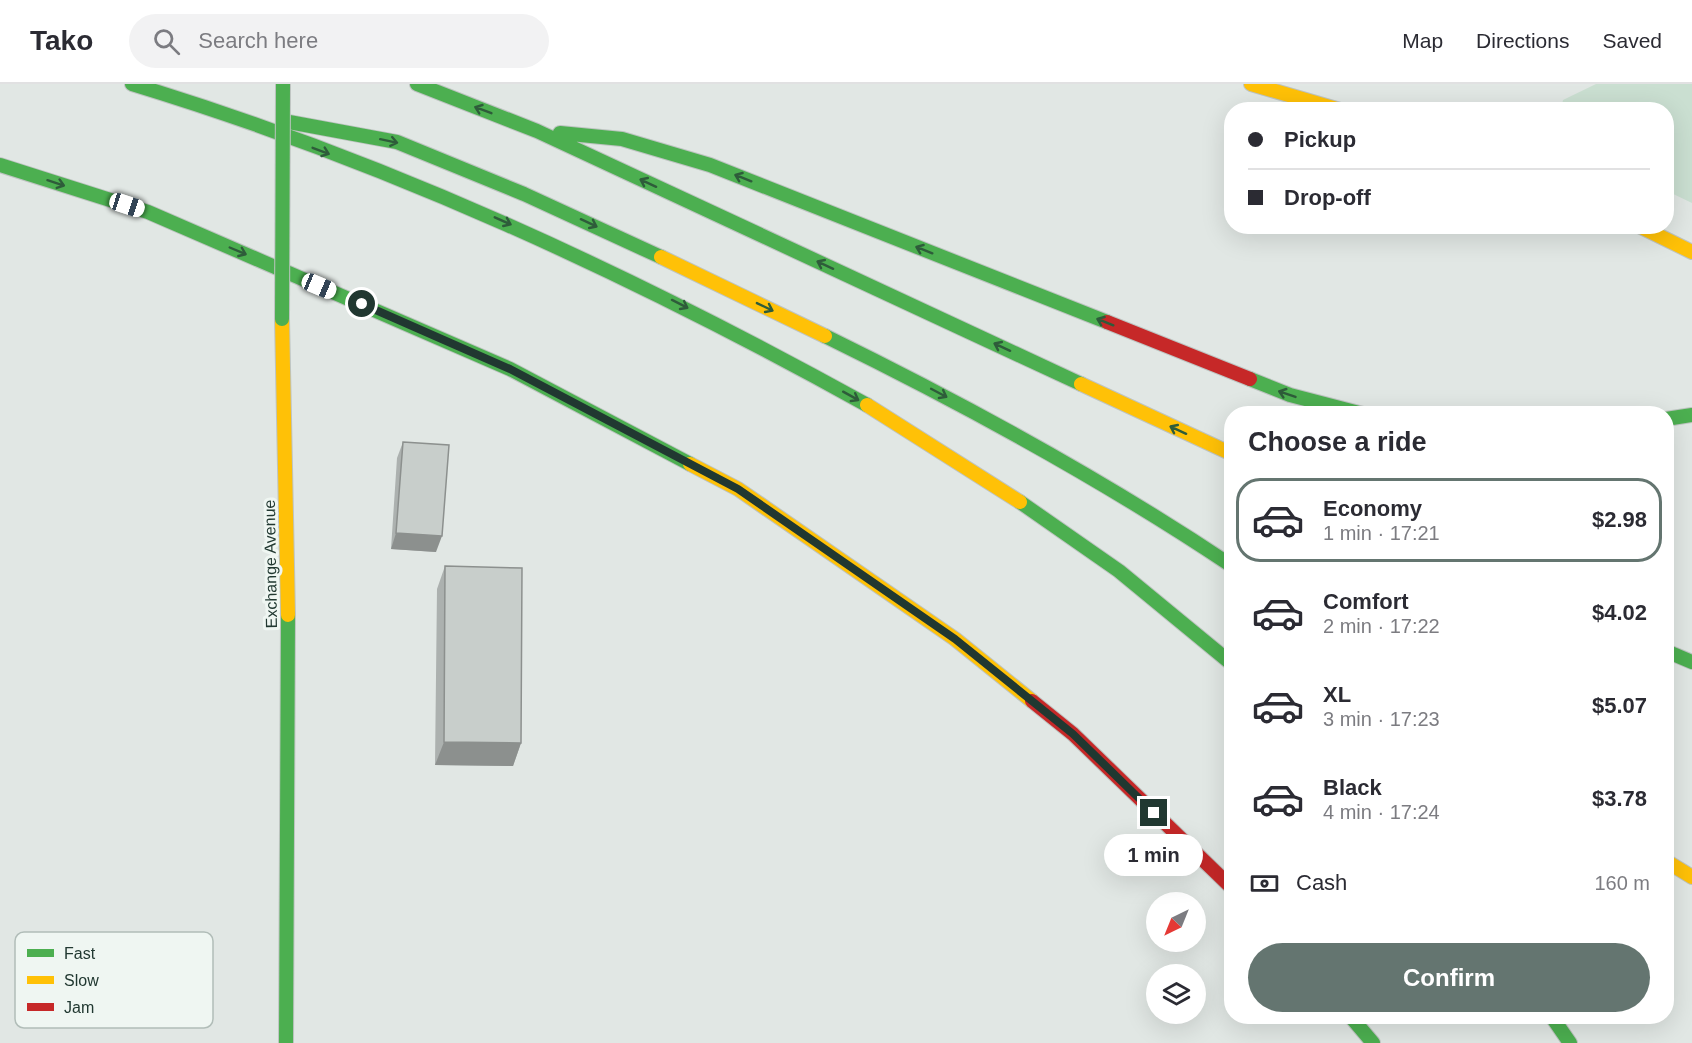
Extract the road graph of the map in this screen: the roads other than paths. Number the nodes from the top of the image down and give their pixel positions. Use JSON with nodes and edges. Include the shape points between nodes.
{"nodes":[{"id":1,"x":132,"y":84,"type":"edge"},
{"id":2,"x":283,"y":84,"type":"edge"},
{"id":3,"x":417,"y":84,"type":"edge"},
{"id":4,"x":1251,"y":84,"type":"edge"},
{"id":5,"x":1313,"y":102,"type":"edge"},
{"id":6,"x":208,"y":107,"type":"junction"},
{"id":7,"x":537,"y":131,"type":"junction"},
{"id":8,"x":0,"y":165,"type":"edge"},
{"id":9,"x":1656,"y":234,"type":"edge"},
{"id":10,"x":1689,"y":250,"type":"edge"},
{"id":11,"x":1331,"y":406,"type":"edge"},
{"id":12,"x":1692,"y":415,"type":"edge"},
{"id":13,"x":1674,"y":418,"type":"edge"},
{"id":14,"x":1224,"y":450,"type":"edge"},
{"id":15,"x":1224,"y":561,"type":"edge"},
{"id":16,"x":1674,"y":654,"type":"edge"},
{"id":17,"x":1224,"y":657,"type":"edge"},
{"id":18,"x":1692,"y":662,"type":"edge"},
{"id":19,"x":1674,"y":866,"type":"edge"},
{"id":20,"x":1692,"y":877,"type":"edge"},
{"id":21,"x":1224,"y":880,"type":"edge"},
{"id":22,"x":1357,"y":1024,"type":"edge"},
{"id":23,"x":1557,"y":1024,"type":"edge"},
{"id":24,"x":286,"y":1043,"type":"edge"},
{"id":25,"x":1373,"y":1043,"type":"edge"},
{"id":26,"x":1570,"y":1043,"type":"edge"}],
"edges":[{"from":1,"to":6,"type":"main road"},
{"from":2,"to":24,"type":"main road","name":"Exchange Avenue","bridge":true,"via":[[282,319],[288,640]]},
{"from":7,"to":3,"type":"main road","one_way":true},
{"from":4,"to":5,"type":"main road"},
{"from":6,"to":15,"type":"main road","one_way":true,"via":[[397,142],[524,194],[925,385],[1054,454]]},
{"from":6,"to":17,"type":"main road","one_way":true,"via":[[483,212],[742,336],[875,410],[998,486],[1119,571]]},
{"from":11,"to":7,"type":"main road","one_way":true,"via":[[1290,396],[710,165],[622,139]]},
{"from":14,"to":7,"type":"main road","one_way":true},
{"from":8,"to":21,"type":"main road","one_way":true,"via":[[148,212],[500,364],[738,489],[955,639],[1073,734]]},
{"from":9,"to":10,"type":"main road"},
{"from":12,"to":13,"type":"main road"},
{"from":16,"to":18,"type":"main road"},
{"from":19,"to":20,"type":"main road"},
{"from":22,"to":25,"type":"main road"},
{"from":23,"to":26,"type":"main road"}]}
